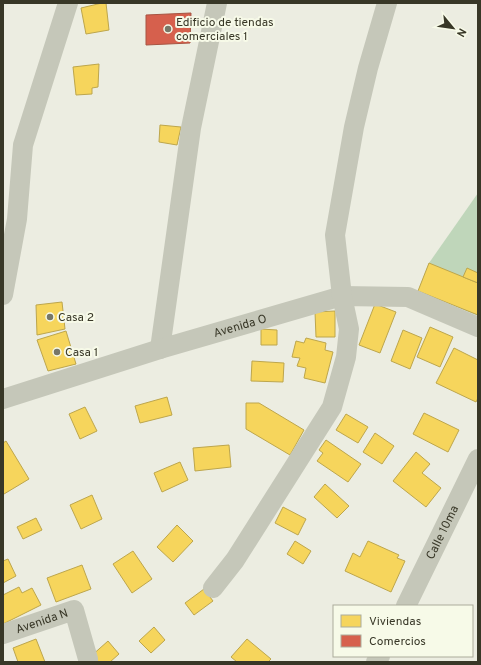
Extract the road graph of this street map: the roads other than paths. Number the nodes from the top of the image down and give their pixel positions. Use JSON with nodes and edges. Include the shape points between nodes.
{"nodes":[{"id":1,"x":68,"y":3,"type":"edge"},
{"id":2,"x":218,"y":3,"type":"edge"},
{"id":3,"x":387,"y":3,"type":"edge"},
{"id":4,"x":3,"y":295,"type":"edge"},
{"id":5,"x":342,"y":296,"type":"junction"},
{"id":6,"x":478,"y":327,"type":"edge"},
{"id":7,"x":160,"y":349,"type":"junction"},
{"id":8,"x":3,"y":398,"type":"edge"},
{"id":9,"x":478,"y":459,"type":"edge"},
{"id":10,"x":213,"y":588,"type":"dead end"},
{"id":11,"x":406,"y":605,"type":"edge"},
{"id":12,"x":3,"y":634,"type":"edge"},
{"id":13,"x":88,"y":662,"type":"edge"}],
"edges":[{"from":1,"to":4,"type":"street","via":[[23,145],[17,219]]},
{"from":2,"to":7,"type":"street","via":[[191,128]]},
{"from":3,"to":5,"type":"street","via":[[354,127],[335,235]]},
{"from":5,"to":6,"type":"street","name":"Avenida O","via":[[408,297]]},
{"from":5,"to":7,"type":"street","name":"Avenida O"},
{"from":5,"to":10,"type":"street","via":[[349,329],[346,357],[332,407],[235,560]]},
{"from":7,"to":8,"type":"street","name":"Avenida O"},
{"from":9,"to":11,"type":"street","name":"Calle 10ma"},
{"from":12,"to":13,"type":"street","name":"Avenida N","via":[[74,610]]}]}
